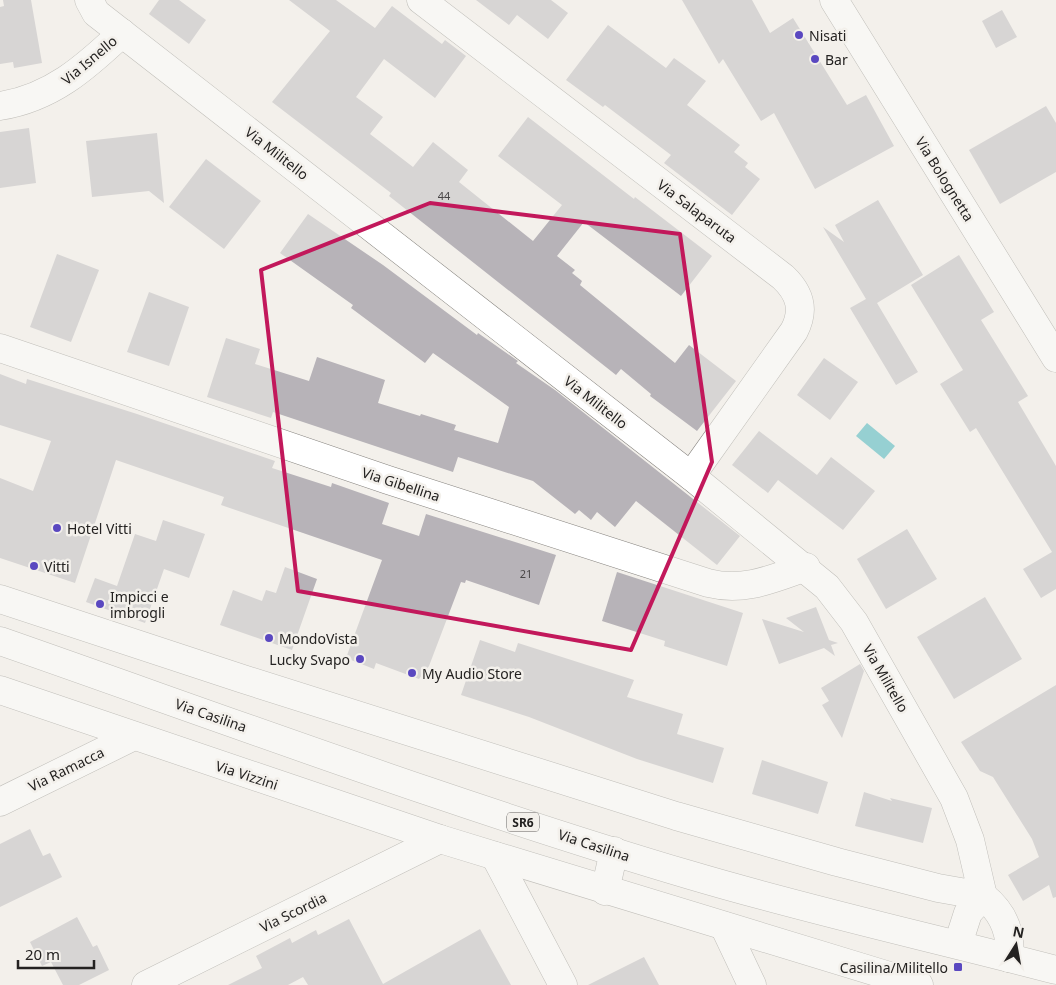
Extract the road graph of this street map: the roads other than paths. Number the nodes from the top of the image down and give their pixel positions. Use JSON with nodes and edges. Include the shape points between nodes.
{"nodes":[{"id":1,"x":421,"y":0,"type":"edge"},
{"id":2,"x":834,"y":0,"type":"edge"},
{"id":3,"x":89,"y":2,"type":"edge"},
{"id":4,"x":122,"y":33,"type":"junction"},
{"id":5,"x":0,"y":106,"type":"edge"},
{"id":6,"x":0,"y":348,"type":"edge"},
{"id":7,"x":1056,"y":358,"type":"edge"},
{"id":8,"x":691,"y":476,"type":"junction"},
{"id":9,"x":806,"y":567,"type":"junction"},
{"id":10,"x":0,"y":599,"type":"edge"},
{"id":11,"x":0,"y":642,"type":"edge"},
{"id":12,"x":0,"y":690,"type":"edge"},
{"id":13,"x":132,"y":736,"type":"junction"},
{"id":14,"x":0,"y":802,"type":"edge"},
{"id":15,"x":440,"y":838,"type":"junction"},
{"id":16,"x":614,"y":851,"type":"junction"},
{"id":17,"x":495,"y":856,"type":"junction"},
{"id":18,"x":605,"y":891,"type":"junction"},
{"id":19,"x":983,"y":896,"type":"junction"},
{"id":20,"x":724,"y":926,"type":"junction"},
{"id":21,"x":958,"y":944,"type":"junction"},
{"id":22,"x":1009,"y":958,"type":"junction"},
{"id":23,"x":1056,"y":970,"type":"edge"},
{"id":24,"x":558,"y":983,"type":"edge"},
{"id":25,"x":146,"y":985,"type":"edge"},
{"id":26,"x":752,"y":985,"type":"edge"},
{"id":27,"x":919,"y":985,"type":"edge"}],
"edges":[{"from":1,"to":8,"type":"street","name":"Via Salaparuta","via":[[783,277],[798,295],[801,309],[794,331]]},
{"from":2,"to":7,"type":"street","name":"Via Bolognetta"},
{"from":3,"to":4,"type":"street","name":"Via Militello"},
{"from":4,"to":5,"type":"street","name":"Via Isnello","via":[[69,80],[38,96]]},
{"from":4,"to":8,"type":"street","name":"Via Militello"},
{"from":6,"to":9,"type":"street","name":"Via Gibellina","via":[[388,480],[708,583],[726,587],[752,586]]},
{"from":8,"to":9,"type":"street","name":"Via Militello"},
{"from":9,"to":19,"type":"street","name":"Via Militello","via":[[827,587],[854,622],[946,783],[962,815]]},
{"from":10,"to":19,"type":"street","via":[[676,816],[938,888]]},
{"from":11,"to":16,"type":"street","name":"Via Casilina","number":"SR6"},
{"from":12,"to":13,"type":"street","name":"Via Vizzini"},
{"from":13,"to":14,"type":"street","name":"Via Ramacca"},
{"from":13,"to":15,"type":"street","name":"Via Vizzini"},
{"from":15,"to":17,"type":"street","name":"Via Vizzini"},
{"from":15,"to":25,"type":"street","name":"Via Scordia"},
{"from":16,"to":18,"type":"street"},
{"from":16,"to":21,"type":"street","name":"Via Casilina","number":"SR6","via":[[764,896]]},
{"from":17,"to":18,"type":"street","name":"Via Vizzini"},
{"from":17,"to":24,"type":"street"},
{"from":18,"to":20,"type":"street"},
{"from":19,"to":21,"type":"street","via":[[968,913]]},
{"from":19,"to":22,"type":"street","name":"Via Militello","via":[[998,911],[1008,931]]},
{"from":20,"to":26,"type":"street"},
{"from":20,"to":27,"type":"street"},
{"from":21,"to":22,"type":"street","name":"Via Casilina","number":"SR6"},
{"from":22,"to":23,"type":"street","name":"Via Casilina","number":"SR6"}]}
